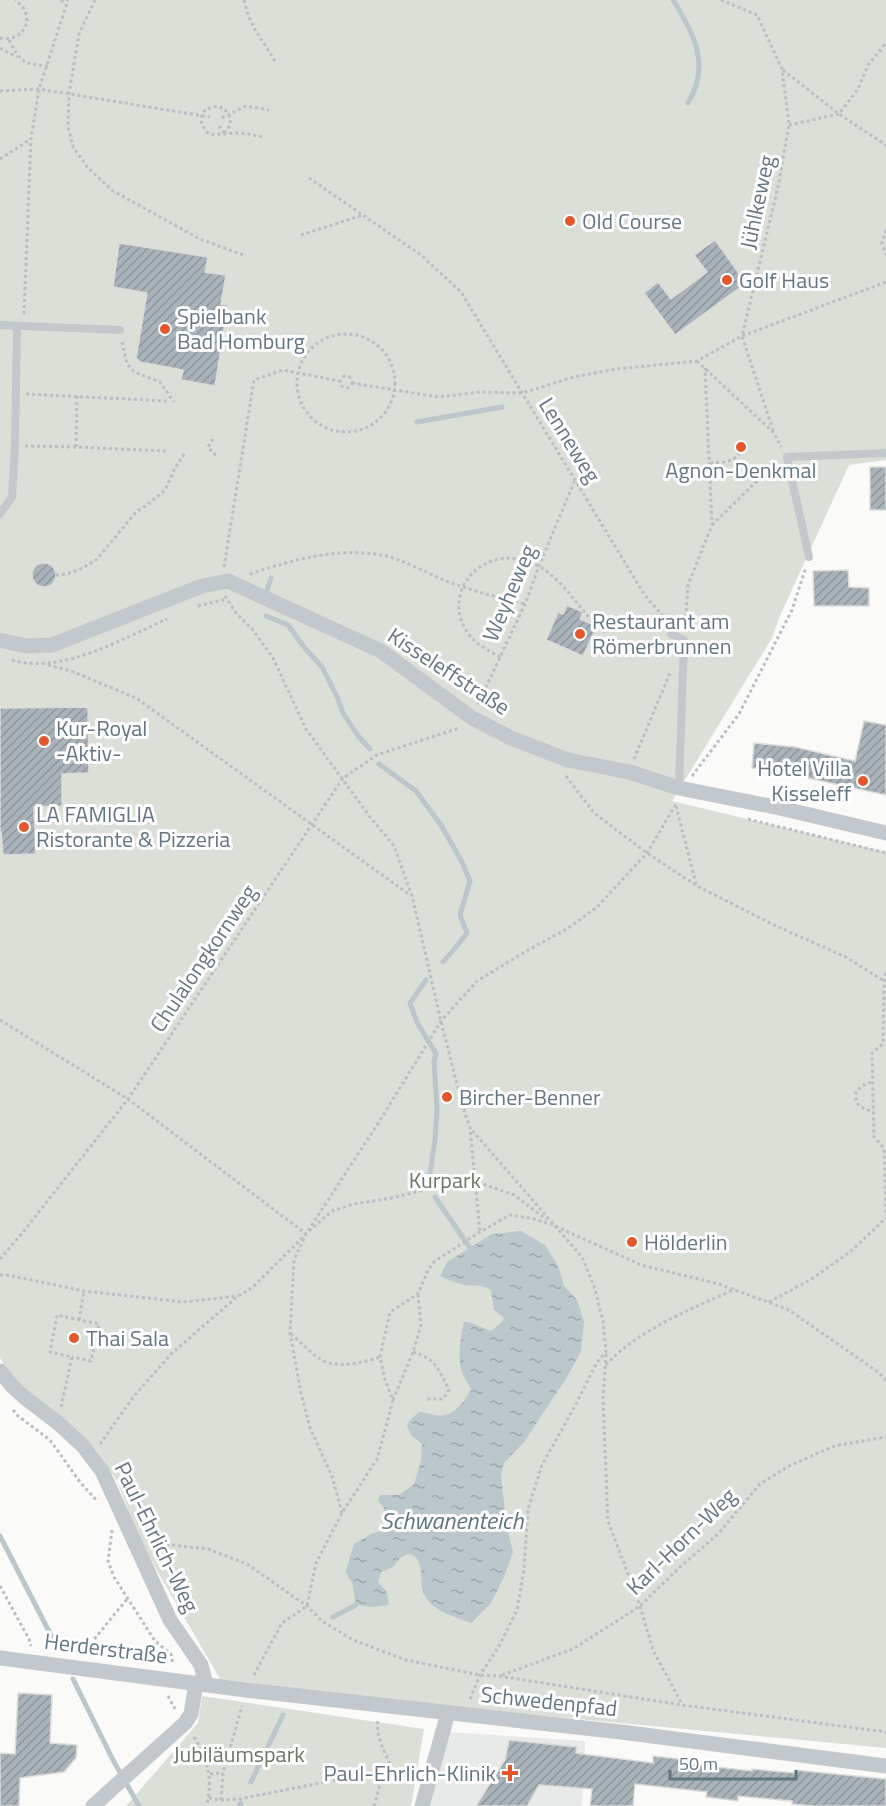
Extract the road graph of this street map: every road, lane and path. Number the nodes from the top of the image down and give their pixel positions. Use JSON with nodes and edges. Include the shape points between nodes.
{"nodes":[{"id":1,"x":15,"y":0,"type":"edge"},
{"id":2,"x":28,"y":0,"type":"edge"},
{"id":3,"x":61,"y":0,"type":"edge"},
{"id":4,"x":95,"y":0,"type":"edge"},
{"id":5,"x":244,"y":0,"type":"edge"},
{"id":6,"x":721,"y":0,"type":"edge"},
{"id":7,"x":67,"y":2,"type":"edge"},
{"id":8,"x":21,"y":4,"type":"junction"},
{"id":9,"x":0,"y":38,"type":"edge"},
{"id":10,"x":9,"y":40,"type":"junction"},
{"id":11,"x":886,"y":43,"type":"edge"},
{"id":12,"x":0,"y":48,"type":"edge"},
{"id":13,"x":18,"y":58,"type":"junction"},
{"id":14,"x":276,"y":63,"type":"dead end"},
{"id":15,"x":48,"y":66,"type":"junction"},
{"id":16,"x":782,"y":69,"type":"junction"},
{"id":17,"x":39,"y":89,"type":"junction"},
{"id":18,"x":0,"y":91,"type":"edge"},
{"id":19,"x":69,"y":93,"type":"junction"},
{"id":20,"x":269,"y":110,"type":"dead end"},
{"id":21,"x":229,"y":114,"type":"junction"},
{"id":22,"x":839,"y":114,"type":"junction"},
{"id":23,"x":202,"y":116,"type":"junction"},
{"id":24,"x":210,"y":117,"type":"dead end"},
{"id":25,"x":222,"y":118,"type":"dead end"},
{"id":26,"x":789,"y":125,"type":"junction"},
{"id":27,"x":219,"y":126,"type":"dead end"},
{"id":28,"x":224,"y":133,"type":"junction"},
{"id":29,"x":263,"y":137,"type":"dead end"},
{"id":30,"x":32,"y":139,"type":"junction"},
{"id":31,"x":886,"y":145,"type":"edge"},
{"id":32,"x":0,"y":159,"type":"edge"},
{"id":33,"x":309,"y":178,"type":"dead end"},
{"id":34,"x":363,"y":215,"type":"junction"},
{"id":35,"x":886,"y":230,"type":"edge"},
{"id":36,"x":301,"y":235,"type":"dead end"},
{"id":37,"x":243,"y":255,"type":"dead end"},
{"id":38,"x":886,"y":255,"type":"edge"},
{"id":39,"x":886,"y":282,"type":"edge"},
{"id":40,"x":0,"y":325,"type":"edge"},
{"id":41,"x":17,"y":326,"type":"junction"},
{"id":42,"x":120,"y":330,"type":"joint"},
{"id":43,"x":742,"y":336,"type":"junction"},
{"id":44,"x":697,"y":361,"type":"junction"},
{"id":45,"x":705,"y":368,"type":"junction"},
{"id":46,"x":298,"y":374,"type":"junction"},
{"id":47,"x":339,"y":381,"type":"junction"},
{"id":48,"x":352,"y":383,"type":"junction"},
{"id":49,"x":395,"y":390,"type":"junction"},
{"id":50,"x":522,"y":393,"type":"junction"},
{"id":51,"x":16,"y":394,"type":"junction"},
{"id":52,"x":77,"y":396,"type":"junction"},
{"id":53,"x":168,"y":401,"type":"dead end"},
{"id":54,"x":174,"y":402,"type":"dead end"},
{"id":55,"x":774,"y":433,"type":"junction"},
{"id":56,"x":213,"y":439,"type":"dead end"},
{"id":57,"x":15,"y":446,"type":"junction"},
{"id":58,"x":76,"y":447,"type":"junction"},
{"id":59,"x":741,"y":447,"type":"dead end"},
{"id":60,"x":166,"y":451,"type":"dead end"},
{"id":61,"x":185,"y":453,"type":"dead end"},
{"id":62,"x":886,"y":453,"type":"edge"},
{"id":63,"x":217,"y":457,"type":"dead end"},
{"id":64,"x":788,"y":457,"type":"junction"},
{"id":65,"x":710,"y":464,"type":"junction"},
{"id":66,"x":575,"y":480,"type":"junction"},
{"id":67,"x":0,"y":514,"type":"edge"},
{"id":68,"x":712,"y":525,"type":"junction"},
{"id":69,"x":809,"y":557,"type":"joint"},
{"id":70,"x":539,"y":566,"type":"junction"},
{"id":71,"x":56,"y":575,"type":"dead end"},
{"id":72,"x":226,"y":576,"type":"junction"},
{"id":73,"x":462,"y":587,"type":"junction"},
{"id":74,"x":226,"y":599,"type":"dead end"},
{"id":75,"x":525,"y":604,"type":"junction"},
{"id":76,"x":605,"y":632,"type":"dead end"},
{"id":77,"x":671,"y":634,"type":"dead end"},
{"id":78,"x":0,"y":640,"type":"edge"},
{"id":79,"x":684,"y":640,"type":"junction"},
{"id":80,"x":500,"y":657,"type":"junction"},
{"id":81,"x":47,"y":664,"type":"dead end"},
{"id":82,"x":670,"y":673,"type":"dead end"},
{"id":83,"x":470,"y":722,"type":"junction"},
{"id":84,"x":628,"y":772,"type":"junction"},
{"id":85,"x":563,"y":773,"type":"dead end"},
{"id":86,"x":343,"y":778,"type":"junction"},
{"id":87,"x":678,"y":796,"type":"junction"},
{"id":88,"x":312,"y":823,"type":"junction"},
{"id":89,"x":886,"y":833,"type":"edge"},
{"id":90,"x":648,"y":853,"type":"junction"},
{"id":91,"x":697,"y":886,"type":"junction"},
{"id":92,"x":412,"y":896,"type":"junction"},
{"id":93,"x":886,"y":973,"type":"edge"},
{"id":94,"x":884,"y":981,"type":"junction"},
{"id":95,"x":885,"y":1001,"type":"edge"},
{"id":96,"x":0,"y":1020,"type":"edge"},
{"id":97,"x":441,"y":1021,"type":"junction"},
{"id":98,"x":885,"y":1044,"type":"edge"},
{"id":99,"x":872,"y":1082,"type":"junction"},
{"id":100,"x":128,"y":1099,"type":"junction"},
{"id":101,"x":872,"y":1111,"type":"junction"},
{"id":102,"x":470,"y":1128,"type":"junction"},
{"id":103,"x":885,"y":1148,"type":"edge"},
{"id":104,"x":476,"y":1181,"type":"junction"},
{"id":105,"x":886,"y":1190,"type":"edge"},
{"id":106,"x":886,"y":1217,"type":"edge"},
{"id":107,"x":553,"y":1225,"type":"junction"},
{"id":108,"x":480,"y":1232,"type":"junction"},
{"id":109,"x":306,"y":1234,"type":"junction"},
{"id":110,"x":0,"y":1258,"type":"edge"},
{"id":111,"x":0,"y":1275,"type":"edge"},
{"id":112,"x":735,"y":1289,"type":"junction"},
{"id":113,"x":84,"y":1291,"type":"junction"},
{"id":114,"x":418,"y":1294,"type":"junction"},
{"id":115,"x":238,"y":1296,"type":"junction"},
{"id":116,"x":768,"y":1303,"type":"junction"},
{"id":117,"x":79,"y":1320,"type":"junction"},
{"id":118,"x":290,"y":1333,"type":"junction"},
{"id":119,"x":412,"y":1352,"type":"junction"},
{"id":120,"x":606,"y":1352,"type":"junction"},
{"id":121,"x":72,"y":1357,"type":"junction"},
{"id":122,"x":380,"y":1357,"type":"junction"},
{"id":123,"x":606,"y":1365,"type":"junction"},
{"id":124,"x":0,"y":1371,"type":"edge"},
{"id":125,"x":886,"y":1380,"type":"edge"},
{"id":126,"x":426,"y":1399,"type":"dead end"},
{"id":127,"x":393,"y":1400,"type":"junction"},
{"id":128,"x":12,"y":1409,"type":"dead end"},
{"id":129,"x":58,"y":1423,"type":"junction"},
{"id":130,"x":886,"y":1437,"type":"edge"},
{"id":131,"x":92,"y":1456,"type":"junction"},
{"id":132,"x":101,"y":1506,"type":"dead end"},
{"id":133,"x":342,"y":1513,"type":"junction"},
{"id":134,"x":112,"y":1527,"type":"dead end"},
{"id":135,"x":136,"y":1548,"type":"junction"},
{"id":136,"x":0,"y":1586,"type":"edge"},
{"id":137,"x":127,"y":1599,"type":"junction"},
{"id":138,"x":307,"y":1606,"type":"junction"},
{"id":139,"x":640,"y":1606,"type":"junction"},
{"id":140,"x":0,"y":1658,"type":"edge"},
{"id":141,"x":78,"y":1659,"type":"dead end"},
{"id":142,"x":34,"y":1661,"type":"junction"},
{"id":143,"x":480,"y":1675,"type":"junction"},
{"id":144,"x":499,"y":1676,"type":"junction"},
{"id":145,"x":167,"y":1679,"type":"junction"},
{"id":146,"x":201,"y":1683,"type":"junction"},
{"id":147,"x":246,"y":1689,"type":"junction"},
{"id":148,"x":381,"y":1705,"type":"junction"},
{"id":149,"x":682,"y":1705,"type":"junction"},
{"id":150,"x":448,"y":1713,"type":"junction"},
{"id":151,"x":464,"y":1714,"type":"junction"},
{"id":152,"x":185,"y":1723,"type":"junction"},
{"id":153,"x":886,"y":1732,"type":"edge"},
{"id":154,"x":886,"y":1766,"type":"edge"},
{"id":155,"x":392,"y":1768,"type":"junction"},
{"id":156,"x":432,"y":1772,"type":"junction"},
{"id":157,"x":223,"y":1773,"type":"junction"},
{"id":158,"x":209,"y":1774,"type":"junction"},
{"id":159,"x":209,"y":1798,"type":"junction"},
{"id":160,"x":221,"y":1800,"type":"junction"},
{"id":161,"x":93,"y":1806,"type":"edge"},
{"id":162,"x":206,"y":1806,"type":"edge"},
{"id":163,"x":374,"y":1806,"type":"edge"},
{"id":164,"x":422,"y":1806,"type":"edge"}],
"edges":[{"from":1,"to":8,"type":"path"},
{"from":2,"to":8,"type":"path"},
{"from":3,"to":7,"type":"path"},
{"from":4,"to":19,"type":"path","via":[[80,34]]},
{"from":5,"to":14,"type":"path","via":[[257,35]]},
{"from":6,"to":16,"type":"path","name":"Jühlkeweg","via":[[757,15]]},
{"from":7,"to":15,"type":"path"},
{"from":8,"to":10,"type":"path","via":[[27,21],[24,30]]},
{"from":9,"to":10,"type":"path"},
{"from":10,"to":13,"type":"path"},
{"from":11,"to":22,"type":"path"},
{"from":12,"to":13,"type":"path"},
{"from":13,"to":15,"type":"path","via":[[29,65]]},
{"from":15,"to":17,"type":"path"},
{"from":16,"to":22,"type":"path"},
{"from":16,"to":26,"type":"path","name":"Jühlkeweg"},
{"from":17,"to":18,"type":"path"},
{"from":17,"to":19,"type":"path"},
{"from":17,"to":30,"type":"path"},
{"from":19,"to":23,"type":"path"},
{"from":19,"to":37,"type":"path","via":[[68,127],[73,147],[88,168],[113,191],[200,238]]},
{"from":20,"to":21,"type":"path","via":[[246,106]]},
{"from":21,"to":23,"type":"path","via":[[219,106],[206,109]]},
{"from":21,"to":25,"type":"path"},
{"from":21,"to":28,"type":"path","via":[[230,126]]},
{"from":22,"to":26,"type":"path"},
{"from":22,"to":31,"type":"path"},
{"from":23,"to":24,"type":"path"},
{"from":23,"to":28,"type":"path","via":[[201,124],[209,134]]},
{"from":26,"to":43,"type":"path","name":"Jühlkeweg"},
{"from":27,"to":28,"type":"path"},
{"from":28,"to":29,"type":"path"},
{"from":30,"to":32,"type":"path"},
{"from":30,"to":41,"type":"path","via":[[24,321]]},
{"from":33,"to":34,"type":"path","name":"Lenneweg"},
{"from":34,"to":36,"type":"path"},
{"from":34,"to":50,"type":"path","name":"Lenneweg","via":[[421,255],[461,292]]},
{"from":35,"to":38,"type":"path","via":[[882,243]]},
{"from":39,"to":43,"type":"path"},
{"from":40,"to":41,"type":"lane"},
{"from":41,"to":42,"type":"lane"},
{"from":41,"to":51,"type":"lane"},
{"from":42,"to":54,"type":"path","via":[[128,364],[134,372],[160,382]]},
{"from":43,"to":44,"type":"path"},
{"from":43,"to":55,"type":"path"},
{"from":44,"to":45,"type":"path"},
{"from":44,"to":50,"type":"path","via":[[616,369]]},
{"from":45,"to":55,"type":"path"},
{"from":45,"to":65,"type":"path"},
{"from":46,"to":47,"type":"path"},
{"from":46,"to":49,"type":"path","via":[[306,355],[320,341],[350,334],[369,339],[385,352],[394,370]]},
{"from":46,"to":49,"type":"path","via":[[298,393],[306,411],[320,424],[338,431],[357,431],[375,423],[388,409]]},
{"from":46,"to":72,"type":"path","via":[[283,370],[254,380]]},
{"from":47,"to":48,"type":"path","via":[[344,388]]},
{"from":47,"to":48,"type":"path","via":[[348,376]]},
{"from":48,"to":49,"type":"path"},
{"from":49,"to":50,"type":"path","via":[[438,397]]},
{"from":50,"to":66,"type":"path","name":"Lenneweg"},
{"from":51,"to":52,"type":"path"},
{"from":51,"to":57,"type":"lane"},
{"from":52,"to":53,"type":"path"},
{"from":52,"to":58,"type":"path"},
{"from":55,"to":64,"type":"path"},
{"from":56,"to":63,"type":"path","via":[[208,447]]},
{"from":57,"to":58,"type":"path"},
{"from":57,"to":67,"type":"lane","via":[[12,497]]},
{"from":58,"to":60,"type":"path"},
{"from":59,"to":65,"type":"path","via":[[741,453],[734,459]]},
{"from":61,"to":71,"type":"path","via":[[165,490],[136,512],[97,559],[66,575]]},
{"from":62,"to":64,"type":"lane"},
{"from":64,"to":68,"type":"path"},
{"from":64,"to":69,"type":"lane"},
{"from":65,"to":68,"type":"path"},
{"from":66,"to":70,"type":"path","name":"Weyheweg"},
{"from":66,"to":79,"type":"path","name":"Lenneweg","via":[[644,594]]},
{"from":68,"to":79,"type":"path","via":[[688,585]]},
{"from":69,"to":87,"type":"path","via":[[792,610],[739,714]]},
{"from":70,"to":73,"type":"path","via":[[502,557],[476,570]]},
{"from":70,"to":75,"type":"path","name":"Weyheweg"},
{"from":70,"to":76,"type":"path","via":[[554,576]]},
{"from":72,"to":73,"type":"path","via":[[322,554],[368,553],[384,555]]},
{"from":72,"to":78,"type":"street","via":[[52,645],[26,646]]},
{"from":72,"to":83,"type":"street","name":"Kisseleffstraße","via":[[381,651]]},
{"from":73,"to":75,"type":"path"},
{"from":73,"to":80,"type":"path","via":[[459,608],[463,623],[471,637]]},
{"from":74,"to":86,"type":"path","via":[[273,658],[306,729]]},
{"from":75,"to":80,"type":"path","name":"Weyheweg"},
{"from":77,"to":79,"type":"lane"},
{"from":79,"to":87,"type":"lane"},
{"from":80,"to":83,"type":"path","name":"Weyheweg"},
{"from":81,"to":88,"type":"path","via":[[136,698]]},
{"from":82,"to":84,"type":"path"},
{"from":83,"to":84,"type":"street","name":"Kisseleffstraße","via":[[568,760]]},
{"from":83,"to":86,"type":"path","name":"Chulalongkornweg","via":[[377,755]]},
{"from":84,"to":87,"type":"street","name":"Kisseleffstraße"},
{"from":85,"to":90,"type":"path","via":[[594,813]]},
{"from":86,"to":88,"type":"path","name":"Chulalongkornweg"},
{"from":86,"to":92,"type":"path","via":[[394,846]]},
{"from":87,"to":89,"type":"street","name":"Kisseleffstraße","via":[[780,808]]},
{"from":87,"to":90,"type":"path"},
{"from":87,"to":91,"type":"path"},
{"from":88,"to":92,"type":"path"},
{"from":88,"to":100,"type":"path","name":"Chulalongkornweg"},
{"from":90,"to":91,"type":"path"},
{"from":90,"to":97,"type":"path","via":[[597,907],[477,981]]},
{"from":91,"to":94,"type":"path","via":[[846,957]]},
{"from":92,"to":97,"type":"path"},
{"from":93,"to":94,"type":"path"},
{"from":94,"to":95,"type":"path"},
{"from":95,"to":98,"type":"path"},
{"from":96,"to":100,"type":"path"},
{"from":97,"to":102,"type":"path"},
{"from":97,"to":109,"type":"path"},
{"from":98,"to":99,"type":"path","via":[[872,1053]]},
{"from":99,"to":101,"type":"path"},
{"from":99,"to":101,"type":"path","via":[[856,1091],[855,1098],[862,1108]]},
{"from":100,"to":109,"type":"path"},
{"from":100,"to":110,"type":"path","name":"Chulalongkornweg"},
{"from":101,"to":103,"type":"path","via":[[874,1137]]},
{"from":102,"to":104,"type":"path"},
{"from":102,"to":107,"type":"path"},
{"from":103,"to":105,"type":"path"},
{"from":104,"to":107,"type":"path","via":[[514,1195]]},
{"from":104,"to":108,"type":"path"},
{"from":104,"to":109,"type":"path","via":[[353,1204],[332,1211]]},
{"from":105,"to":106,"type":"path"},
{"from":106,"to":116,"type":"path","via":[[850,1252]]},
{"from":107,"to":108,"type":"path","via":[[510,1215]]},
{"from":107,"to":112,"type":"path","via":[[641,1265]]},
{"from":107,"to":120,"type":"path","via":[[582,1257],[603,1321]]},
{"from":108,"to":114,"type":"path","via":[[435,1260]]},
{"from":109,"to":115,"type":"path"},
{"from":109,"to":118,"type":"path","via":[[294,1260]]},
{"from":111,"to":113,"type":"path"},
{"from":112,"to":116,"type":"path"},
{"from":112,"to":123,"type":"path","via":[[653,1329],[615,1354]]},
{"from":113,"to":115,"type":"path","via":[[183,1302]]},
{"from":113,"to":117,"type":"path"},
{"from":114,"to":119,"type":"path","via":[[421,1325]]},
{"from":114,"to":122,"type":"path","via":[[390,1311]]},
{"from":115,"to":131,"type":"path","via":[[172,1353],[134,1396]]},
{"from":116,"to":125,"type":"path","via":[[789,1310]]},
{"from":117,"to":121,"type":"path","via":[[99,1324],[91,1361]]},
{"from":117,"to":121,"type":"path","via":[[57,1315],[50,1352]]},
{"from":118,"to":122,"type":"path","via":[[327,1363],[364,1362]]},
{"from":118,"to":133,"type":"path","via":[[310,1428],[333,1476]]},
{"from":119,"to":126,"type":"path","via":[[437,1366],[449,1390],[442,1399]]},
{"from":119,"to":127,"type":"path"},
{"from":120,"to":123,"type":"path"},
{"from":120,"to":143,"type":"path","via":[[542,1465],[528,1509],[517,1610]]},
{"from":121,"to":129,"type":"path"},
{"from":122,"to":127,"type":"path"},
{"from":123,"to":139,"type":"path","via":[[603,1399],[608,1521]]},
{"from":124,"to":129,"type":"street","name":"Paul-Ehrlich-Weg","via":[[24,1397]]},
{"from":127,"to":133,"type":"path","via":[[376,1459]]},
{"from":128,"to":132,"type":"path","via":[[51,1440]]},
{"from":129,"to":131,"type":"street","name":"Paul-Ehrlich-Weg"},
{"from":130,"to":139,"type":"path","name":"Karl-Horn-Weg","via":[[834,1446],[760,1484],[718,1534]]},
{"from":131,"to":135,"type":"street","name":"Paul-Ehrlich-Weg"},
{"from":133,"to":138,"type":"path","via":[[316,1563]]},
{"from":134,"to":137,"type":"path","via":[[108,1561]]},
{"from":135,"to":138,"type":"path","via":[[172,1545],[208,1549],[247,1564]]},
{"from":135,"to":146,"type":"street","name":"Paul-Ehrlich-Weg","via":[[170,1620],[201,1665]]},
{"from":136,"to":142,"type":"path","via":[[29,1639]]},
{"from":137,"to":141,"type":"path"},
{"from":137,"to":145,"type":"path","via":[[155,1641],[171,1654]]},
{"from":138,"to":143,"type":"path","via":[[352,1640],[406,1660]]},
{"from":138,"to":147,"type":"path","via":[[282,1623]]},
{"from":139,"to":144,"type":"path","name":"Karl-Horn-Weg","via":[[573,1649]]},
{"from":139,"to":149,"type":"path","via":[[653,1650]]},
{"from":140,"to":142,"type":"street","name":"Herderstraße"},
{"from":142,"to":145,"type":"street","name":"Herderstraße"},
{"from":143,"to":144,"type":"path"},
{"from":143,"to":151,"type":"path"},
{"from":144,"to":149,"type":"path"},
{"from":145,"to":146,"type":"street","name":"Herderstraße"},
{"from":145,"to":152,"type":"path","via":[[167,1694]]},
{"from":146,"to":147,"type":"street","name":"Schwedenpfad"},
{"from":146,"to":152,"type":"street"},
{"from":147,"to":148,"type":"street","name":"Schwedenpfad"},
{"from":147,"to":157,"type":"path"},
{"from":148,"to":150,"type":"street","name":"Schwedenpfad"},
{"from":148,"to":155,"type":"path","via":[[377,1725]]},
{"from":149,"to":153,"type":"path"},
{"from":150,"to":151,"type":"street","name":"Schwedenpfad"},
{"from":150,"to":156,"type":"street"},
{"from":151,"to":154,"type":"street","name":"Schwedenpfad"},
{"from":152,"to":158,"type":"path","via":[[202,1750]]},
{"from":152,"to":161,"type":"street"},
{"from":155,"to":156,"type":"path"},
{"from":155,"to":160,"type":"path"},
{"from":155,"to":163,"type":"path","via":[[381,1781]]},
{"from":156,"to":164,"type":"street"},
{"from":157,"to":158,"type":"path"},
{"from":157,"to":160,"type":"path"},
{"from":158,"to":159,"type":"path"},
{"from":159,"to":160,"type":"path"},
{"from":159,"to":162,"type":"path"}]}
